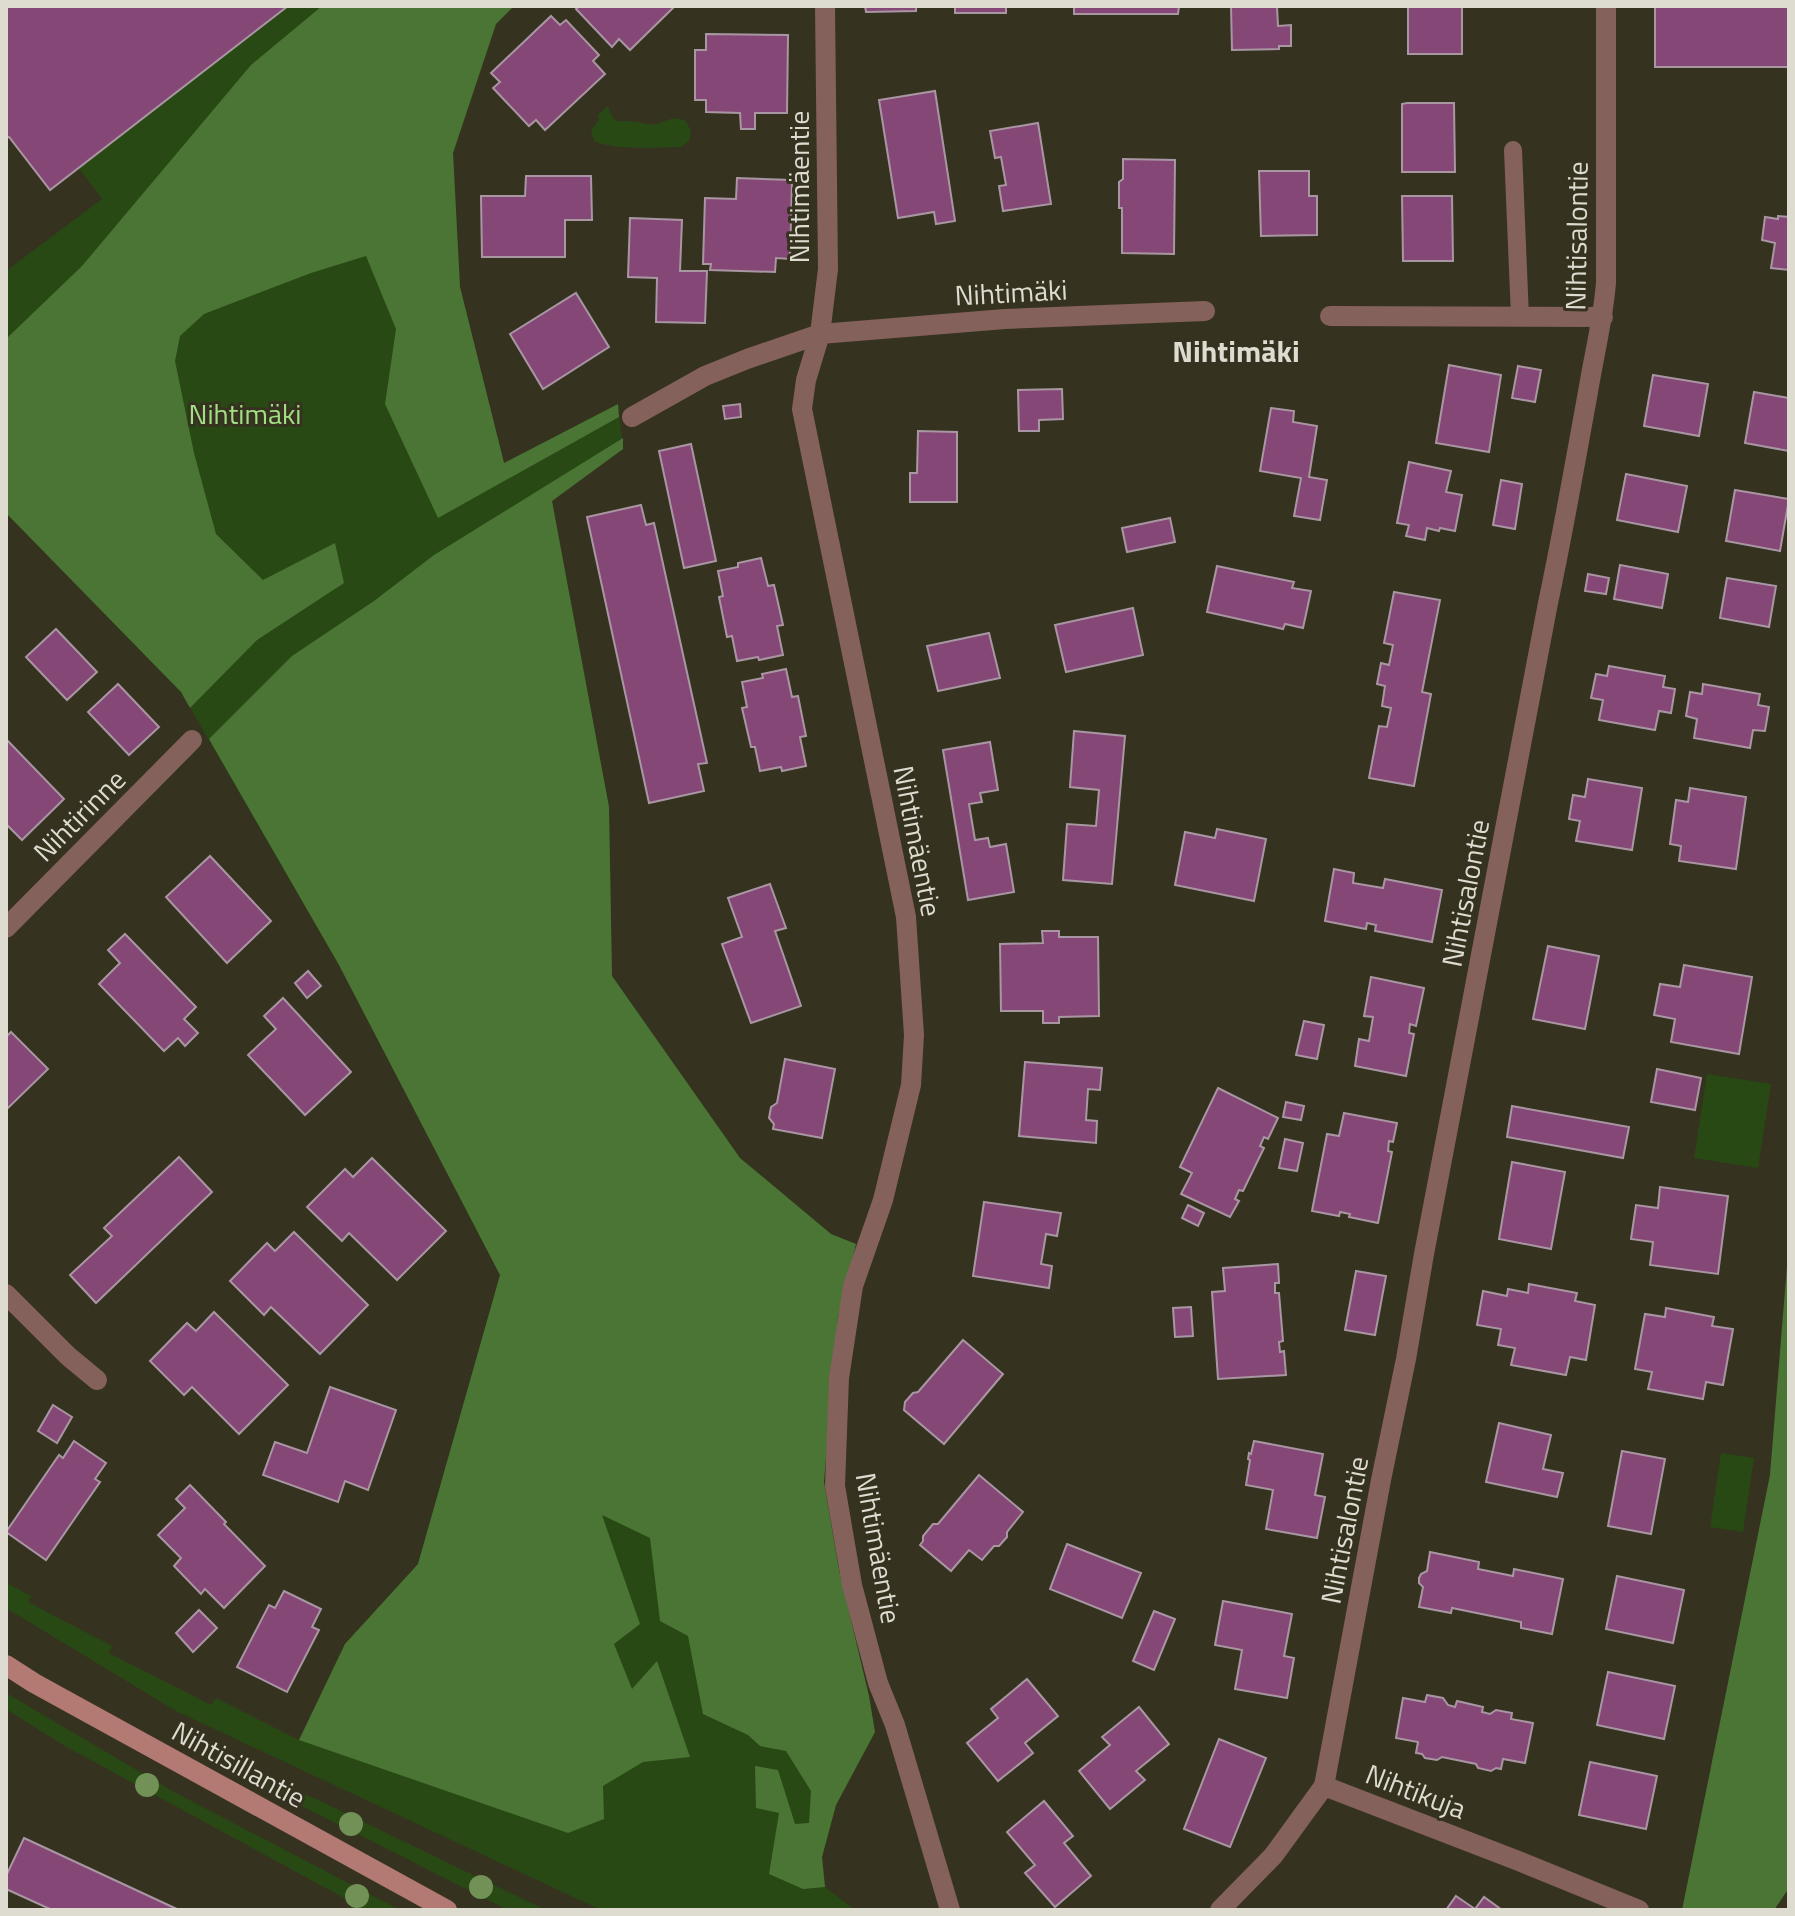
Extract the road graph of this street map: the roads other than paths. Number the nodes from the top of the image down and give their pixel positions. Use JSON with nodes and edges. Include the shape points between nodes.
{"nodes":[{"id":1,"x":825,"y":6,"type":"edge"},
{"id":2,"x":1606,"y":6,"type":"edge"},
{"id":3,"x":1513,"y":150,"type":"dead end"},
{"id":4,"x":1205,"y":311,"type":"dead end"},
{"id":5,"x":1330,"y":316,"type":"dead end"},
{"id":6,"x":1520,"y":317,"type":"junction"},
{"id":7,"x":1603,"y":317,"type":"junction"},
{"id":8,"x":820,"y":334,"type":"junction"},
{"id":9,"x":632,"y":417,"type":"dead end"},
{"id":10,"x":192,"y":740,"type":"dead end"},
{"id":11,"x":6,"y":928,"type":"edge"},
{"id":12,"x":6,"y":1294,"type":"edge"},
{"id":13,"x":97,"y":1380,"type":"dead end"},
{"id":14,"x":6,"y":1665,"type":"edge"},
{"id":15,"x":1324,"y":1786,"type":"junction"},
{"id":16,"x":447,"y":1910,"type":"edge"},
{"id":17,"x":950,"y":1910,"type":"edge"},
{"id":18,"x":1220,"y":1910,"type":"edge"},
{"id":19,"x":1639,"y":1910,"type":"edge"}],
"edges":[{"from":1,"to":8,"type":"street","name":"Nihtimäentie","via":[[828,269]]},
{"from":2,"to":7,"type":"street","name":"Nihtisalontie"},
{"from":3,"to":6,"type":"lane"},
{"from":4,"to":8,"type":"street","name":"Nihtimäki"},
{"from":5,"to":6,"type":"street"},
{"from":6,"to":7,"type":"street"},
{"from":7,"to":15,"type":"street","name":"Nihtisalontie"},
{"from":8,"to":9,"type":"street","name":"Nihtimäki","via":[[705,376]]},
{"from":8,"to":17,"type":"street","name":"Nihtimäentie","via":[[802,409],[906,917],[914,1035],[911,1085],[883,1200],[853,1286],[839,1378],[835,1486],[852,1585],[878,1683]]},
{"from":10,"to":11,"type":"street","name":"Nihtirinne"},
{"from":12,"to":13,"type":"street"},
{"from":14,"to":16,"type":"street","name":"Nihtisillantie"},
{"from":15,"to":18,"type":"street","name":"Nihtikuja","via":[[1273,1856]]},
{"from":15,"to":19,"type":"street","name":"Nihtikuja"}]}
